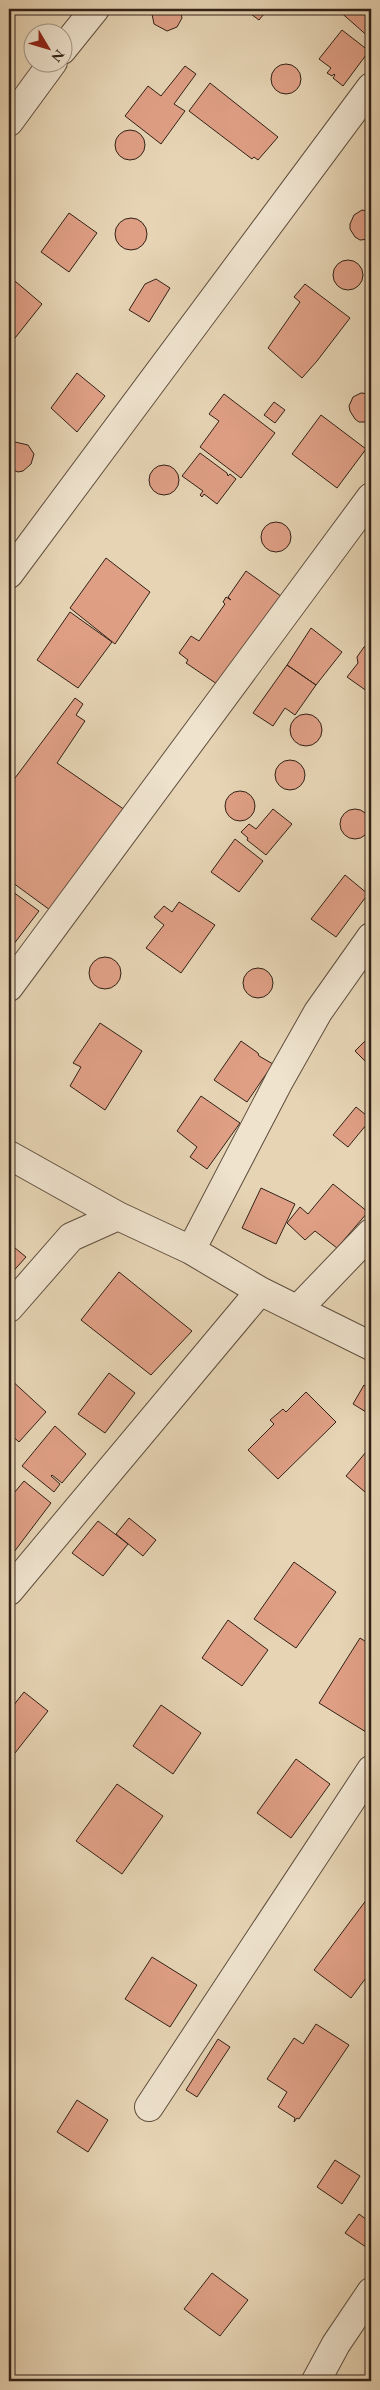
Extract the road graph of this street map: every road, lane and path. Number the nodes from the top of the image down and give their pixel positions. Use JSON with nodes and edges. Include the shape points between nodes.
{"nodes":[{"id":1,"x":95,"y":9,"type":"edge"},
{"id":2,"x":72,"y":38,"type":"edge"},
{"id":3,"x":46,"y":72,"type":"edge"},
{"id":4,"x":371,"y":87,"type":"edge"},
{"id":5,"x":9,"y":122,"type":"edge"},
{"id":6,"x":371,"y":497,"type":"edge"},
{"id":7,"x":9,"y":574,"type":"edge"},
{"id":8,"x":371,"y":937,"type":"edge"},
{"id":9,"x":9,"y":987,"type":"edge"},
{"id":10,"x":9,"y":1156,"type":"edge"},
{"id":11,"x":118,"y":1216,"type":"junction"},
{"id":12,"x":371,"y":1232,"type":"edge"},
{"id":13,"x":191,"y":1250,"type":"junction"},
{"id":14,"x":260,"y":1291,"type":"junction"},
{"id":15,"x":9,"y":1308,"type":"edge"},
{"id":16,"x":298,"y":1309,"type":"junction"},
{"id":17,"x":371,"y":1346,"type":"edge"},
{"id":18,"x":9,"y":1591,"type":"edge"},
{"id":19,"x":371,"y":1770,"type":"edge"},
{"id":20,"x":149,"y":2107,"type":"dead end"},
{"id":21,"x":371,"y":2292,"type":"edge"},
{"id":22,"x":316,"y":2381,"type":"edge"}],
"edges":[{"from":1,"to":2,"type":"street"},
{"from":3,"to":5,"type":"street"},
{"from":4,"to":7,"type":"street"},
{"from":6,"to":9,"type":"street"},
{"from":8,"to":13,"type":"street","via":[[318,1012]]},
{"from":10,"to":11,"type":"street"},
{"from":11,"to":13,"type":"street"},
{"from":11,"to":15,"type":"street","via":[[71,1237]]},
{"from":12,"to":16,"type":"street"},
{"from":13,"to":14,"type":"street"},
{"from":14,"to":16,"type":"street"},
{"from":14,"to":18,"type":"street"},
{"from":16,"to":17,"type":"street"},
{"from":19,"to":20,"type":"street"},
{"from":21,"to":22,"type":"street"}]}
